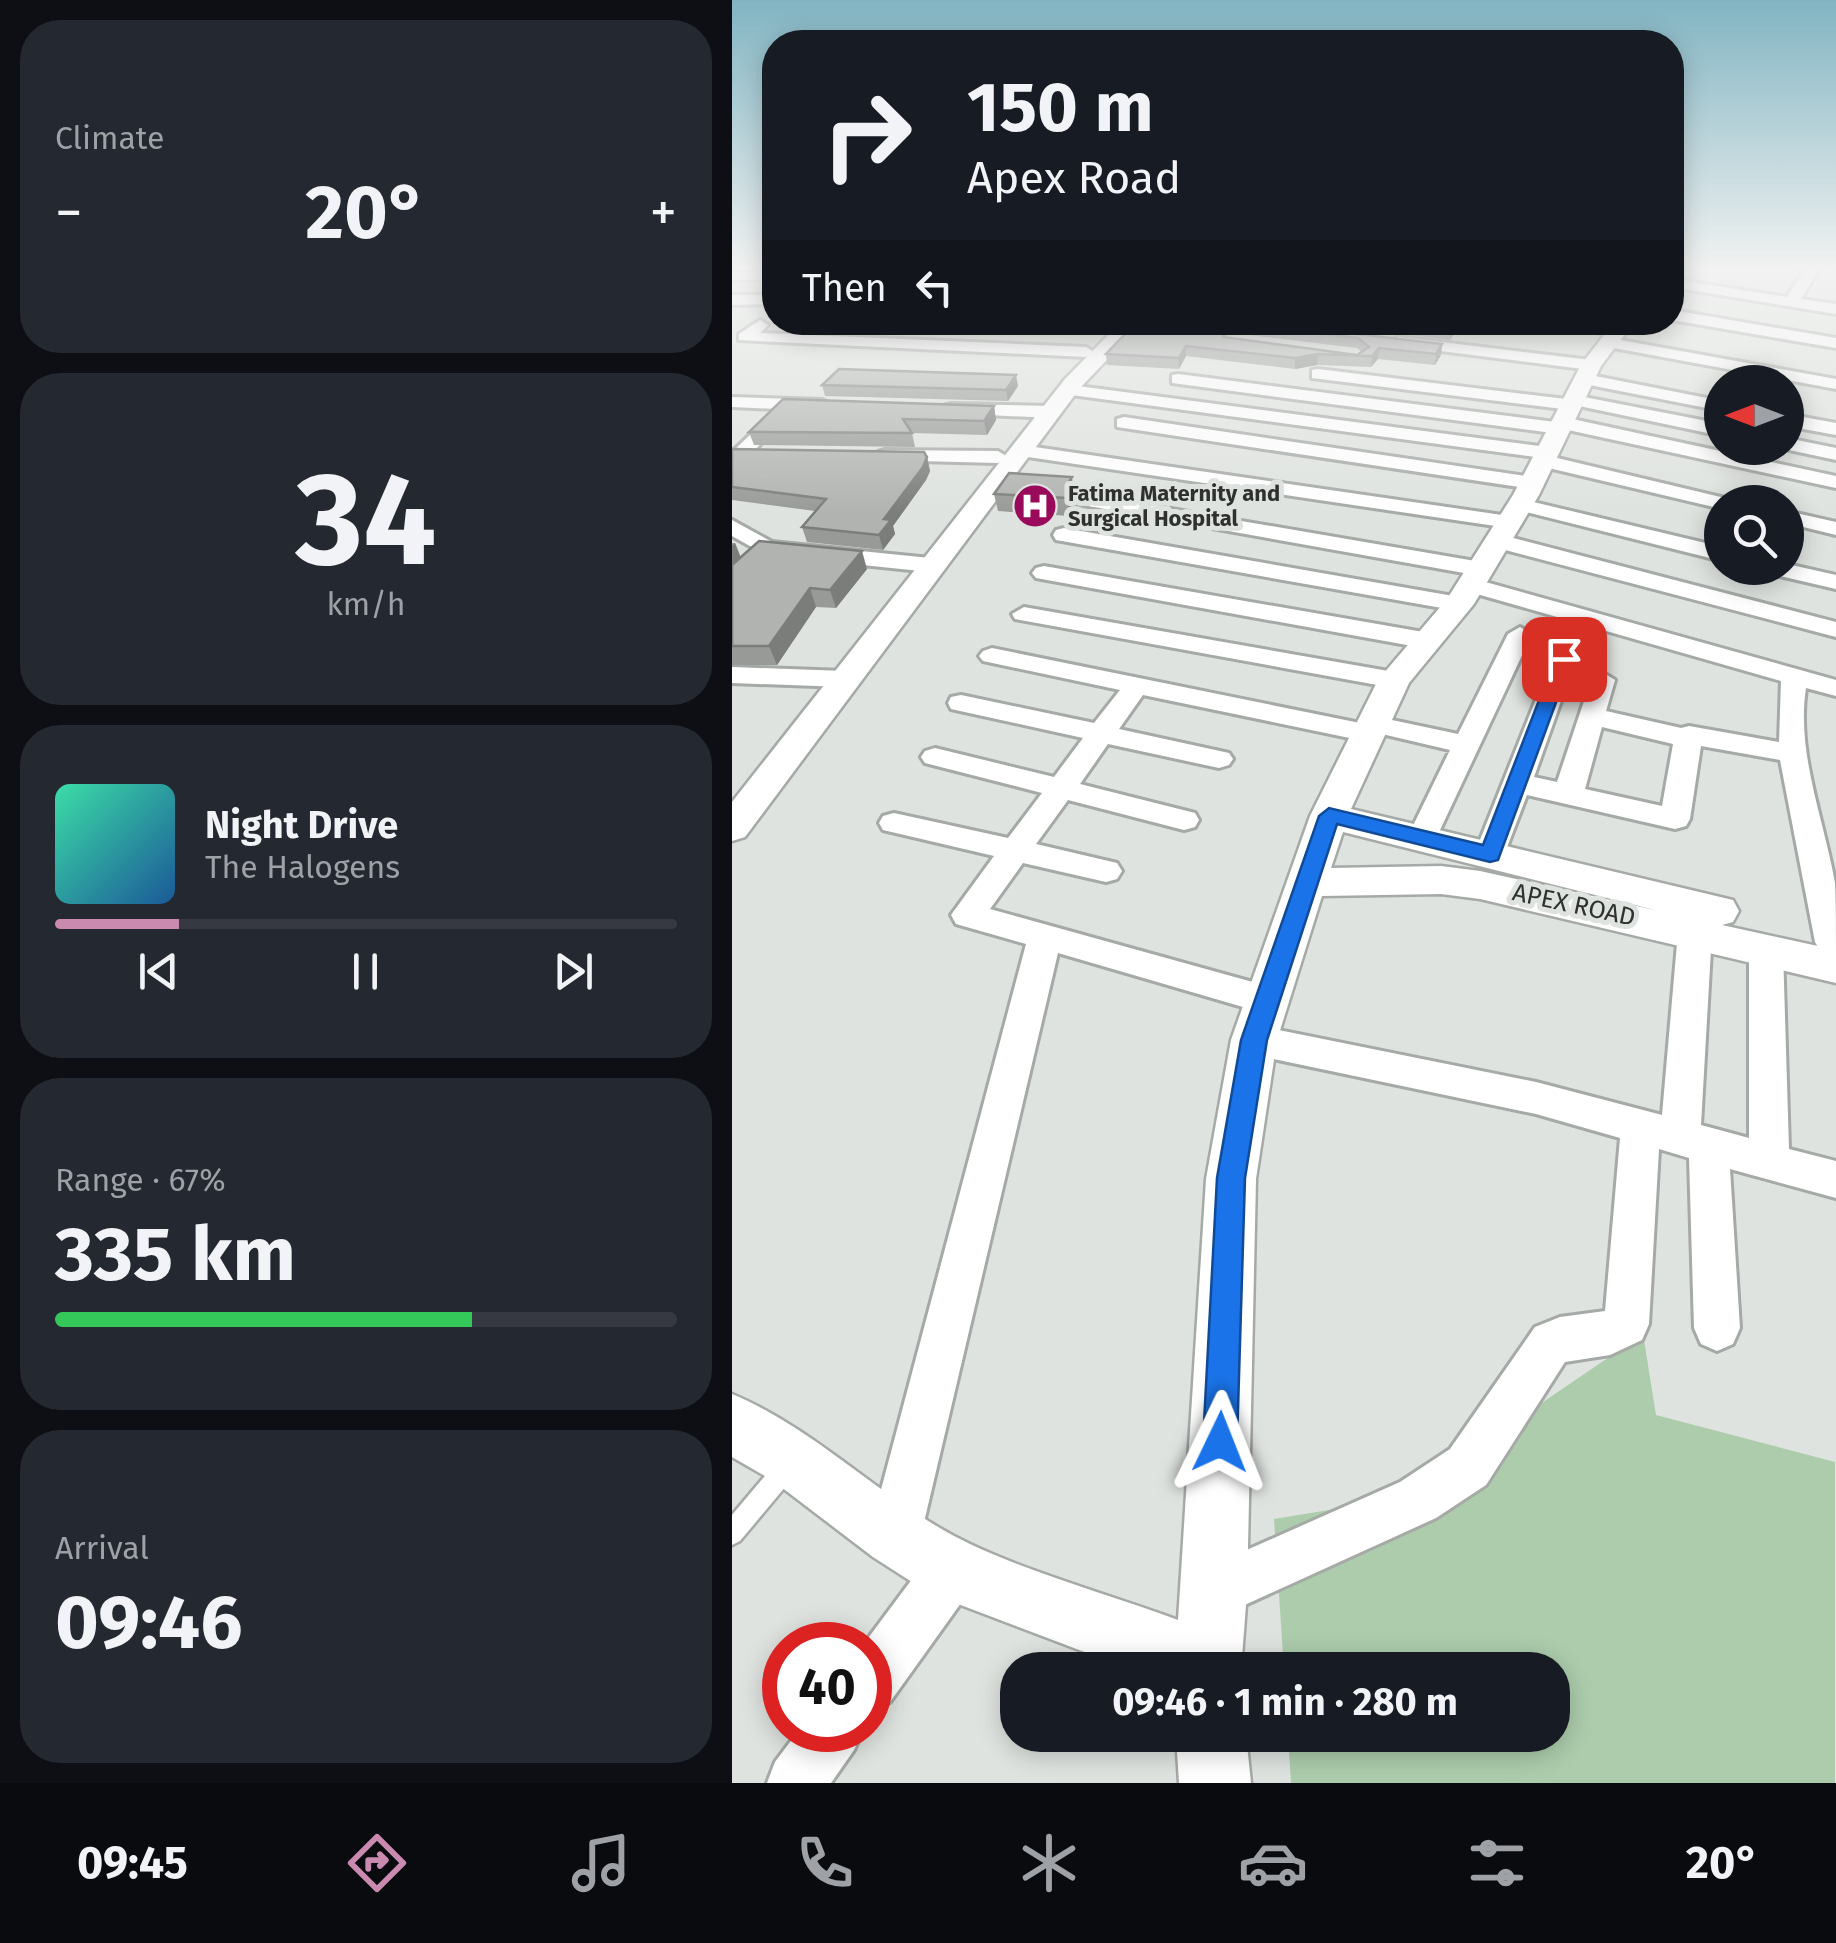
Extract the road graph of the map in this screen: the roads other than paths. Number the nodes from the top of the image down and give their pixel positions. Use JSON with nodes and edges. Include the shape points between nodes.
{"nodes":[{"id":1,"x":822,"y":349,"type":"edge"},
{"id":2,"x":1090,"y":349,"type":"edge"},
{"id":3,"x":1101,"y":349,"type":"edge"},
{"id":4,"x":1416,"y":349,"type":"edge"},
{"id":5,"x":1426,"y":349,"type":"edge"},
{"id":6,"x":1549,"y":349,"type":"edge"},
{"id":7,"x":732,"y":354,"type":"edge"},
{"id":8,"x":974,"y":366,"type":"dead end"},
{"id":9,"x":1303,"y":372,"type":"edge"},
{"id":10,"x":1178,"y":379,"type":"dead end"},
{"id":11,"x":1834,"y":381,"type":"edge"},
{"id":12,"x":1060,"y":384,"type":"junction"},
{"id":13,"x":1396,"y":384,"type":"junction"},
{"id":14,"x":732,"y":402,"type":"edge"},
{"id":15,"x":792,"y":404,"type":"junction"},
{"id":16,"x":1384,"y":405,"type":"junction"},
{"id":17,"x":848,"y":406,"type":"edge"},
{"id":18,"x":923,"y":408,"type":"edge"},
{"id":19,"x":1704,"y":408,"type":"edge"},
{"id":20,"x":1804,"y":423,"type":"edge"},
{"id":21,"x":1124,"y":424,"type":"dead end"},
{"id":22,"x":1563,"y":425,"type":"edge"},
{"id":23,"x":1704,"y":429,"type":"edge"},
{"id":24,"x":1836,"y":429,"type":"edge"},
{"id":25,"x":1370,"y":430,"type":"junction"},
{"id":26,"x":1804,"y":447,"type":"edge"},
{"id":27,"x":1306,"y":450,"type":"junction"},
{"id":28,"x":1009,"y":454,"type":"junction"},
{"id":29,"x":1836,"y":454,"type":"edge"},
{"id":30,"x":776,"y":455,"type":"edge"},
{"id":31,"x":866,"y":456,"type":"edge"},
{"id":32,"x":736,"y":459,"type":"edge"},
{"id":33,"x":1836,"y":482,"type":"edge"},
{"id":34,"x":1278,"y":488,"type":"junction"},
{"id":35,"x":1704,"y":493,"type":"edge"},
{"id":36,"x":1084,"y":500,"type":"dead end"},
{"id":37,"x":1804,"y":522,"type":"edge"},
{"id":38,"x":732,"y":528,"type":"edge"},
{"id":39,"x":1248,"y":528,"type":"junction"},
{"id":40,"x":1836,"y":529,"type":"edge"},
{"id":41,"x":1064,"y":535,"type":"dead end"},
{"id":42,"x":1704,"y":539,"type":"edge"},
{"id":43,"x":1222,"y":563,"type":"junction"},
{"id":44,"x":921,"y":564,"type":"junction"},
{"id":45,"x":1044,"y":573,"type":"dead end"},
{"id":46,"x":1804,"y":575,"type":"edge"},
{"id":47,"x":1836,"y":582,"type":"edge"},
{"id":48,"x":1194,"y":600,"type":"junction"},
{"id":49,"x":1024,"y":614,"type":"dead end"},
{"id":50,"x":1836,"y":630,"type":"edge"},
{"id":51,"x":1520,"y":634,"type":"dead end"},
{"id":52,"x":1430,"y":640,"type":"junction"},
{"id":53,"x":992,"y":656,"type":"dead end"},
{"id":54,"x":1564,"y":659,"type":"dead end"},
{"id":55,"x":732,"y":675,"type":"edge"},
{"id":56,"x":1794,"y":677,"type":"junction"},
{"id":57,"x":832,"y":679,"type":"junction"},
{"id":58,"x":1394,"y":680,"type":"junction"},
{"id":59,"x":1602,"y":680,"type":"dead end"},
{"id":60,"x":1136,"y":685,"type":"junction"},
{"id":61,"x":1836,"y":688,"type":"edge"},
{"id":62,"x":961,"y":703,"type":"dead end"},
{"id":63,"x":1592,"y":716,"type":"junction"},
{"id":64,"x":1371,"y":728,"type":"junction"},
{"id":65,"x":1101,"y":734,"type":"junction"},
{"id":66,"x":1689,"y":739,"type":"junction"},
{"id":67,"x":1467,"y":745,"type":"junction"},
{"id":68,"x":1793,"y":753,"type":"junction"},
{"id":69,"x":935,"y":757,"type":"dead end"},
{"id":70,"x":1219,"y":760,"type":"dead end"},
{"id":71,"x":1517,"y":783,"type":"junction"},
{"id":72,"x":732,"y":789,"type":"edge"},
{"id":73,"x":1061,"y":789,"type":"junction"},
{"id":74,"x":1568,"y":795,"type":"junction"},
{"id":75,"x":1803,"y":800,"type":"junction"},
{"id":76,"x":1836,"y":804,"type":"edge"},
{"id":77,"x":1329,"y":816,"type":"junction"},
{"id":78,"x":1184,"y":820,"type":"dead end"},
{"id":79,"x":894,"y":823,"type":"dead end"},
{"id":80,"x":732,"y":828,"type":"edge"},
{"id":81,"x":1422,"y":838,"type":"junction"},
{"id":82,"x":1016,"y":850,"type":"junction"},
{"id":83,"x":1490,"y":855,"type":"junction"},
{"id":84,"x":1826,"y":868,"type":"edge"},
{"id":85,"x":1106,"y":871,"type":"dead end"},
{"id":86,"x":1307,"y":882,"type":"junction"},
{"id":87,"x":1695,"y":932,"type":"junction"},
{"id":88,"x":1044,"y":939,"type":"junction"},
{"id":89,"x":1766,"y":950,"type":"junction"},
{"id":90,"x":1834,"y":951,"type":"edge"},
{"id":91,"x":1261,"y":1020,"type":"junction"},
{"id":92,"x":1677,"y":1137,"type":"junction"},
{"id":93,"x":1769,"y":1162,"type":"junction"},
{"id":94,"x":1835,"y":1187,"type":"edge"},
{"id":95,"x":1716,"y":1328,"type":"dead end"},
{"id":96,"x":732,"y":1424,"type":"edge"},
{"id":97,"x":794,"y":1459,"type":"junction"},
{"id":98,"x":732,"y":1534,"type":"edge"},
{"id":99,"x":895,"y":1535,"type":"junction"},
{"id":100,"x":952,"y":1570,"type":"junction"},
{"id":101,"x":1214,"y":1592,"type":"junction"},
{"id":102,"x":892,"y":1652,"type":"edge"},
{"id":103,"x":1167,"y":1652,"type":"edge"},
{"id":104,"x":1208,"y":1652,"type":"edge"},
{"id":105,"x":818,"y":1752,"type":"edge"},
{"id":106,"x":1212,"y":1752,"type":"edge"},
{"id":107,"x":796,"y":1783,"type":"edge"},
{"id":108,"x":1215,"y":1783,"type":"edge"}],
"edges":[{"from":1,"to":12,"type":"street"},
{"from":2,"to":12,"type":"street"},
{"from":3,"to":12,"type":"street"},
{"from":4,"to":13,"type":"street"},
{"from":5,"to":22,"type":"street"},
{"from":6,"to":22,"type":"street"},
{"from":7,"to":8,"type":"street"},
{"from":9,"to":13,"type":"street"},
{"from":10,"to":16,"type":"street"},
{"from":11,"to":22,"type":"street"},
{"from":12,"to":18,"type":"street"},
{"from":12,"to":25,"type":"street"},
{"from":12,"to":28,"type":"street"},
{"from":13,"to":16,"type":"street"},
{"from":13,"to":22,"type":"street"},
{"from":14,"to":15,"type":"street"},
{"from":15,"to":17,"type":"street"},
{"from":15,"to":32,"type":"street"},
{"from":16,"to":22,"type":"street"},
{"from":16,"to":25,"type":"street"},
{"from":19,"to":22,"type":"street"},
{"from":20,"to":24,"type":"street"},
{"from":21,"to":27,"type":"street"},
{"from":22,"to":23,"type":"street"},
{"from":22,"to":25,"type":"street"},
{"from":22,"to":27,"type":"street"},
{"from":22,"to":33,"type":"street"},
{"from":22,"to":34,"type":"street"},
{"from":22,"to":35,"type":"street"},
{"from":22,"to":39,"type":"street"},
{"from":22,"to":42,"type":"street"},
{"from":22,"to":43,"type":"street"},
{"from":22,"to":50,"type":"street"},
{"from":22,"to":52,"type":"street"},
{"from":22,"to":56,"type":"street"},
{"from":26,"to":29,"type":"street"},
{"from":27,"to":34,"type":"street"},
{"from":28,"to":31,"type":"street"},
{"from":28,"to":34,"type":"street"},
{"from":28,"to":44,"type":"street"},
{"from":30,"to":32,"type":"street"},
{"from":34,"to":39,"type":"street"},
{"from":36,"to":39,"type":"street"},
{"from":37,"to":40,"type":"street"},
{"from":38,"to":44,"type":"street","via":[[760,554]]},
{"from":39,"to":43,"type":"street"},
{"from":41,"to":43,"type":"street"},
{"from":43,"to":48,"type":"street"},
{"from":44,"to":57,"type":"street"},
{"from":45,"to":48,"type":"street"},
{"from":46,"to":47,"type":"street"},
{"from":48,"to":52,"type":"street"},
{"from":49,"to":58,"type":"street"},
{"from":51,"to":67,"type":"street"},
{"from":52,"to":58,"type":"street"},
{"from":53,"to":60,"type":"street"},
{"from":54,"to":71,"type":"street"},
{"from":55,"to":57,"type":"street"},
{"from":56,"to":61,"type":"street"},
{"from":56,"to":68,"type":"street"},
{"from":57,"to":72,"type":"street"},
{"from":57,"to":80,"type":"street"},
{"from":58,"to":64,"type":"street"},
{"from":59,"to":63,"type":"street"},
{"from":60,"to":64,"type":"street"},
{"from":60,"to":65,"type":"street"},
{"from":62,"to":65,"type":"street"},
{"from":63,"to":66,"type":"street"},
{"from":63,"to":74,"type":"street"},
{"from":64,"to":67,"type":"street"},
{"from":64,"to":77,"type":"street"},
{"from":65,"to":70,"type":"street"},
{"from":65,"to":73,"type":"street"},
{"from":66,"to":68,"type":"street"},
{"from":66,"to":74,"type":"street","via":[[1675,819]]},
{"from":67,"to":81,"type":"street"},
{"from":68,"to":75,"type":"street"},
{"from":69,"to":73,"type":"street"},
{"from":71,"to":74,"type":"street"},
{"from":71,"to":83,"type":"street"},
{"from":73,"to":78,"type":"street"},
{"from":73,"to":82,"type":"street"},
{"from":75,"to":76,"type":"street"},
{"from":75,"to":84,"type":"street"},
{"from":77,"to":81,"type":"street","name":"APEX ROAD"},
{"from":77,"to":86,"type":"street"},
{"from":79,"to":82,"type":"street"},
{"from":81,"to":83,"type":"street","name":"APEX ROAD"},
{"from":82,"to":85,"type":"street"},
{"from":82,"to":88,"type":"street","via":[[968,916]]},
{"from":83,"to":90,"type":"street","name":"APEX ROAD"},
{"from":84,"to":90,"type":"street"},
{"from":86,"to":87,"type":"street","name":"APEX ROAD","via":[[1480,885]]},
{"from":86,"to":91,"type":"street"},
{"from":87,"to":89,"type":"street","name":"APEX ROAD"},
{"from":87,"to":92,"type":"street"},
{"from":88,"to":91,"type":"street"},
{"from":88,"to":99,"type":"street"},
{"from":89,"to":90,"type":"street","name":"APEX ROAD"},
{"from":89,"to":93,"type":"street"},
{"from":91,"to":92,"type":"street"},
{"from":91,"to":101,"type":"street","via":[[1231,1178]]},
{"from":92,"to":93,"type":"street"},
{"from":92,"to":95,"type":"street"},
{"from":92,"to":101,"type":"street","via":[[1626,1324],[1617,1332],[1550,1343],[1468,1466],[1418,1500]]},
{"from":93,"to":94,"type":"street"},
{"from":96,"to":97,"type":"street"},
{"from":97,"to":98,"type":"lane"},
{"from":97,"to":99,"type":"street"},
{"from":99,"to":100,"type":"street"},
{"from":100,"to":102,"type":"street"},
{"from":100,"to":103,"type":"street"},
{"from":101,"to":104,"type":"street"},
{"from":105,"to":107,"type":"street"},
{"from":106,"to":108,"type":"street"}]}
